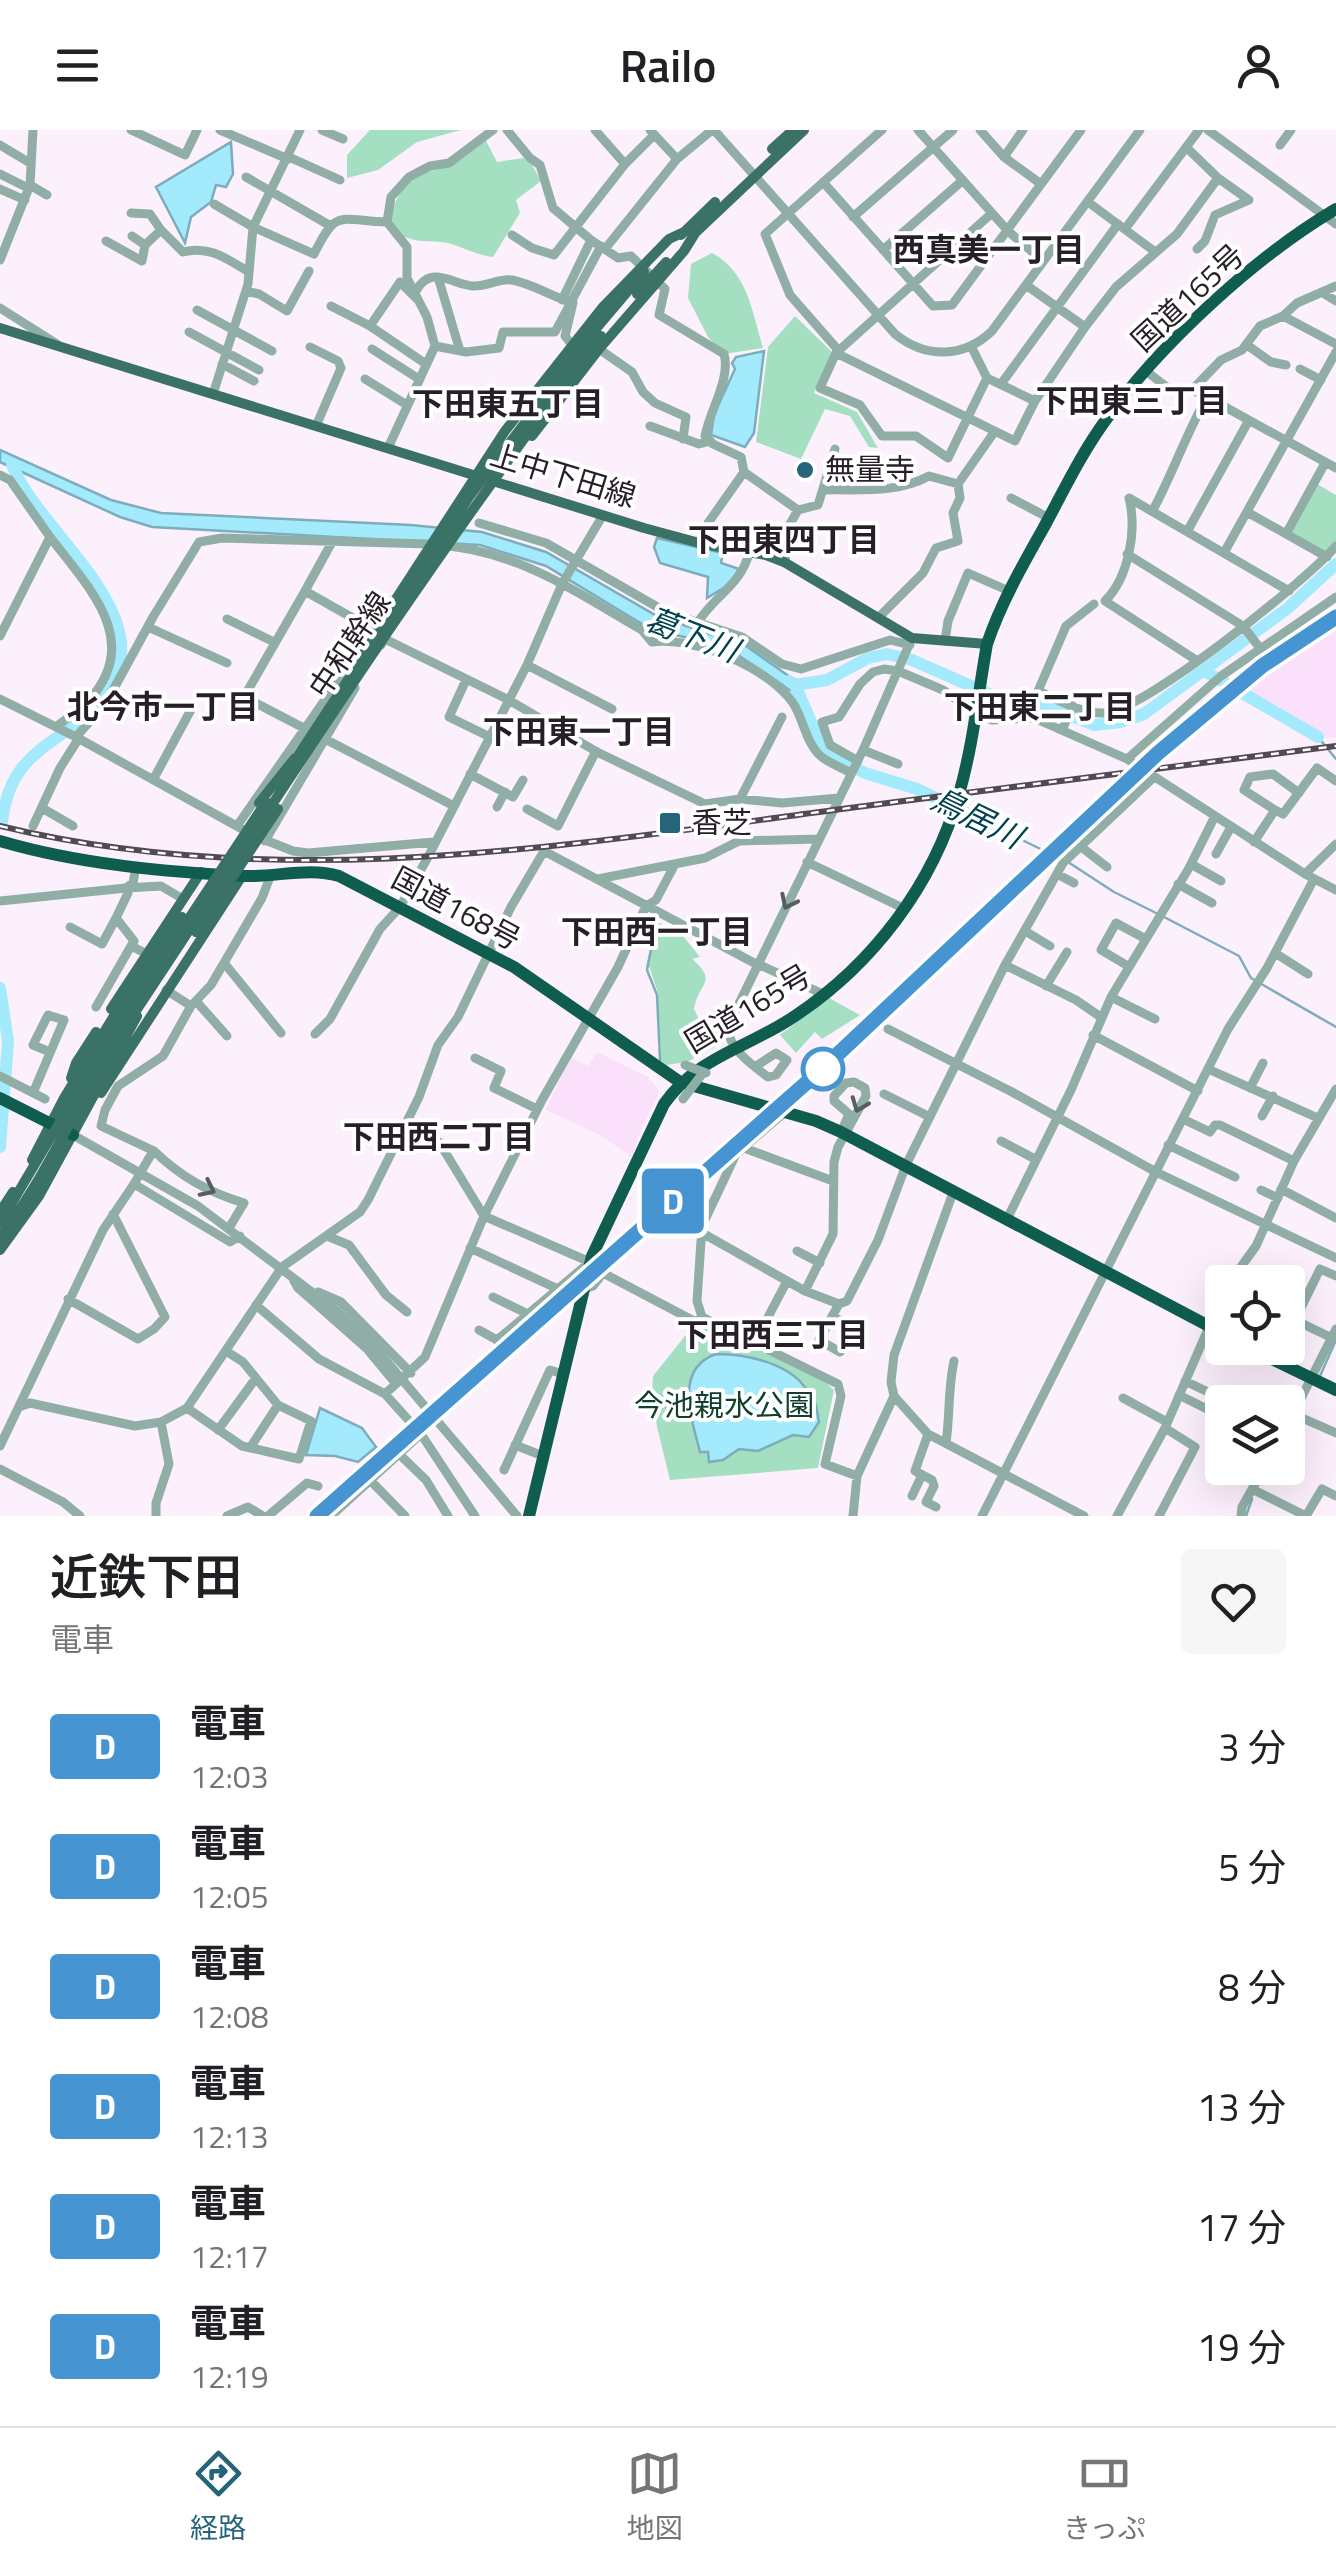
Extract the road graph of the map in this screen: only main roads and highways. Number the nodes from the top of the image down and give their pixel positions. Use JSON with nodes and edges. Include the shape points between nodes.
{"nodes":[{"id":1,"x":793,"y":130,"type":"edge"},
{"id":2,"x":804,"y":130,"type":"edge"},
{"id":3,"x":750,"y":173,"type":"junction"},
{"id":4,"x":1332,"y":216,"type":"edge"},
{"id":5,"x":650,"y":272,"type":"junction"},
{"id":6,"x":0,"y":328,"type":"edge"},
{"id":7,"x":598,"y":339,"type":"junction"},
{"id":8,"x":474,"y":475,"type":"junction"},
{"id":9,"x":496,"y":482,"type":"junction"},
{"id":10,"x":986,"y":644,"type":"junction"},
{"id":11,"x":314,"y":733,"type":"junction"},
{"id":12,"x":301,"y":757,"type":"junction"},
{"id":13,"x":284,"y":776,"type":"dead end"},
{"id":14,"x":265,"y":812,"type":"dead end"},
{"id":15,"x":0,"y":842,"type":"edge"},
{"id":16,"x":200,"y":872,"type":"junction"},
{"id":17,"x":242,"y":876,"type":"junction"},
{"id":18,"x":116,"y":1010,"type":"junction"},
{"id":19,"x":136,"y":1020,"type":"junction"},
{"id":20,"x":716,"y":1059,"type":"junction"},
{"id":21,"x":680,"y":1082,"type":"junction"},
{"id":22,"x":720,"y":1093,"type":"junction"},
{"id":23,"x":64,"y":1098,"type":"junction"},
{"id":24,"x":6,"y":1101,"type":"edge"},
{"id":25,"x":83,"y":1116,"type":"junction"},
{"id":26,"x":50,"y":1123,"type":"junction"},
{"id":27,"x":73,"y":1135,"type":"junction"},
{"id":28,"x":0,"y":1212,"type":"edge"},
{"id":29,"x":0,"y":1224,"type":"edge"},
{"id":30,"x":0,"y":1238,"type":"edge"},
{"id":31,"x":0,"y":1250,"type":"edge"},
{"id":32,"x":1205,"y":1324,"type":"edge"},
{"id":33,"x":1285,"y":1365,"type":"edge"},
{"id":34,"x":1336,"y":1390,"type":"edge"},
{"id":35,"x":529,"y":1516,"type":"edge"}],
"edges":[{"from":1,"to":3,"type":"main road"},
{"from":2,"to":3,"type":"main road"},
{"from":3,"to":5,"type":"main road"},
{"from":3,"to":5,"type":"main road","via":[[669,238]]},
{"from":4,"to":10,"type":"highway","name":"国道165号","via":[[1277,249],[1190,324],[1105,421],[1008,591]]},
{"from":5,"to":7,"type":"main road","name":"中和幹線"},
{"from":5,"to":8,"type":"main road","via":[[572,345]]},
{"from":6,"to":8,"type":"main road","name":"上中下田線"},
{"from":7,"to":9,"type":"main road"},
{"from":7,"to":12,"type":"main road","name":"中和幹線","bridge":true},
{"from":8,"to":9,"type":"main road","name":"上中下田線"},
{"from":8,"to":11,"type":"main road"},
{"from":9,"to":10,"type":"main road","name":"上中下田線","via":[[784,562],[911,641]]},
{"from":9,"to":11,"type":"main road","bridge":true,"via":[[474,521]]},
{"from":10,"to":20,"type":"highway","name":"国道165号","via":[[956,804],[905,909],[825,995]]},
{"from":11,"to":13,"type":"main road"},
{"from":11,"to":14,"type":"main road"},
{"from":12,"to":18,"type":"main road","bridge":true,"via":[[262,800]]},
{"from":12,"to":19,"type":"main road","bridge":true,"via":[[274,817]]},
{"from":12,"to":29,"type":"main road","name":"中和幹線","bridge":true,"via":[[106,1044]]},
{"from":12,"to":30,"type":"main road","name":"中和幹線","bridge":true,"via":[[113,1046]]},
{"from":15,"to":16,"type":"highway","name":"国道168号"},
{"from":16,"to":17,"type":"highway","name":"国道168号"},
{"from":16,"to":23,"type":"main road","via":[[76,1063]]},
{"from":17,"to":21,"type":"highway","name":"国道168号","via":[[326,872],[514,966]]},
{"from":17,"to":25,"type":"main road"},
{"from":18,"to":19,"type":"main road","via":[[179,939]]},
{"from":18,"to":23,"type":"main road"},
{"from":19,"to":25,"type":"main road"},
{"from":20,"to":21,"type":"highway","name":"国道165号"},
{"from":20,"to":22,"type":"highway","via":[[708,1076]]},
{"from":21,"to":22,"type":"highway","name":"国道168号"},
{"from":21,"to":35,"type":"highway","name":"国道165号","via":[[590,1262]]},
{"from":22,"to":32,"type":"highway","name":"国道168号","via":[[844,1133]]},
{"from":23,"to":26,"type":"main road"},
{"from":24,"to":26,"type":"highway"},
{"from":25,"to":27,"type":"main road"},
{"from":26,"to":27,"type":"highway"},
{"from":26,"to":28,"type":"main road"},
{"from":27,"to":31,"type":"main road"},
{"from":33,"to":34,"type":"highway"}]}
